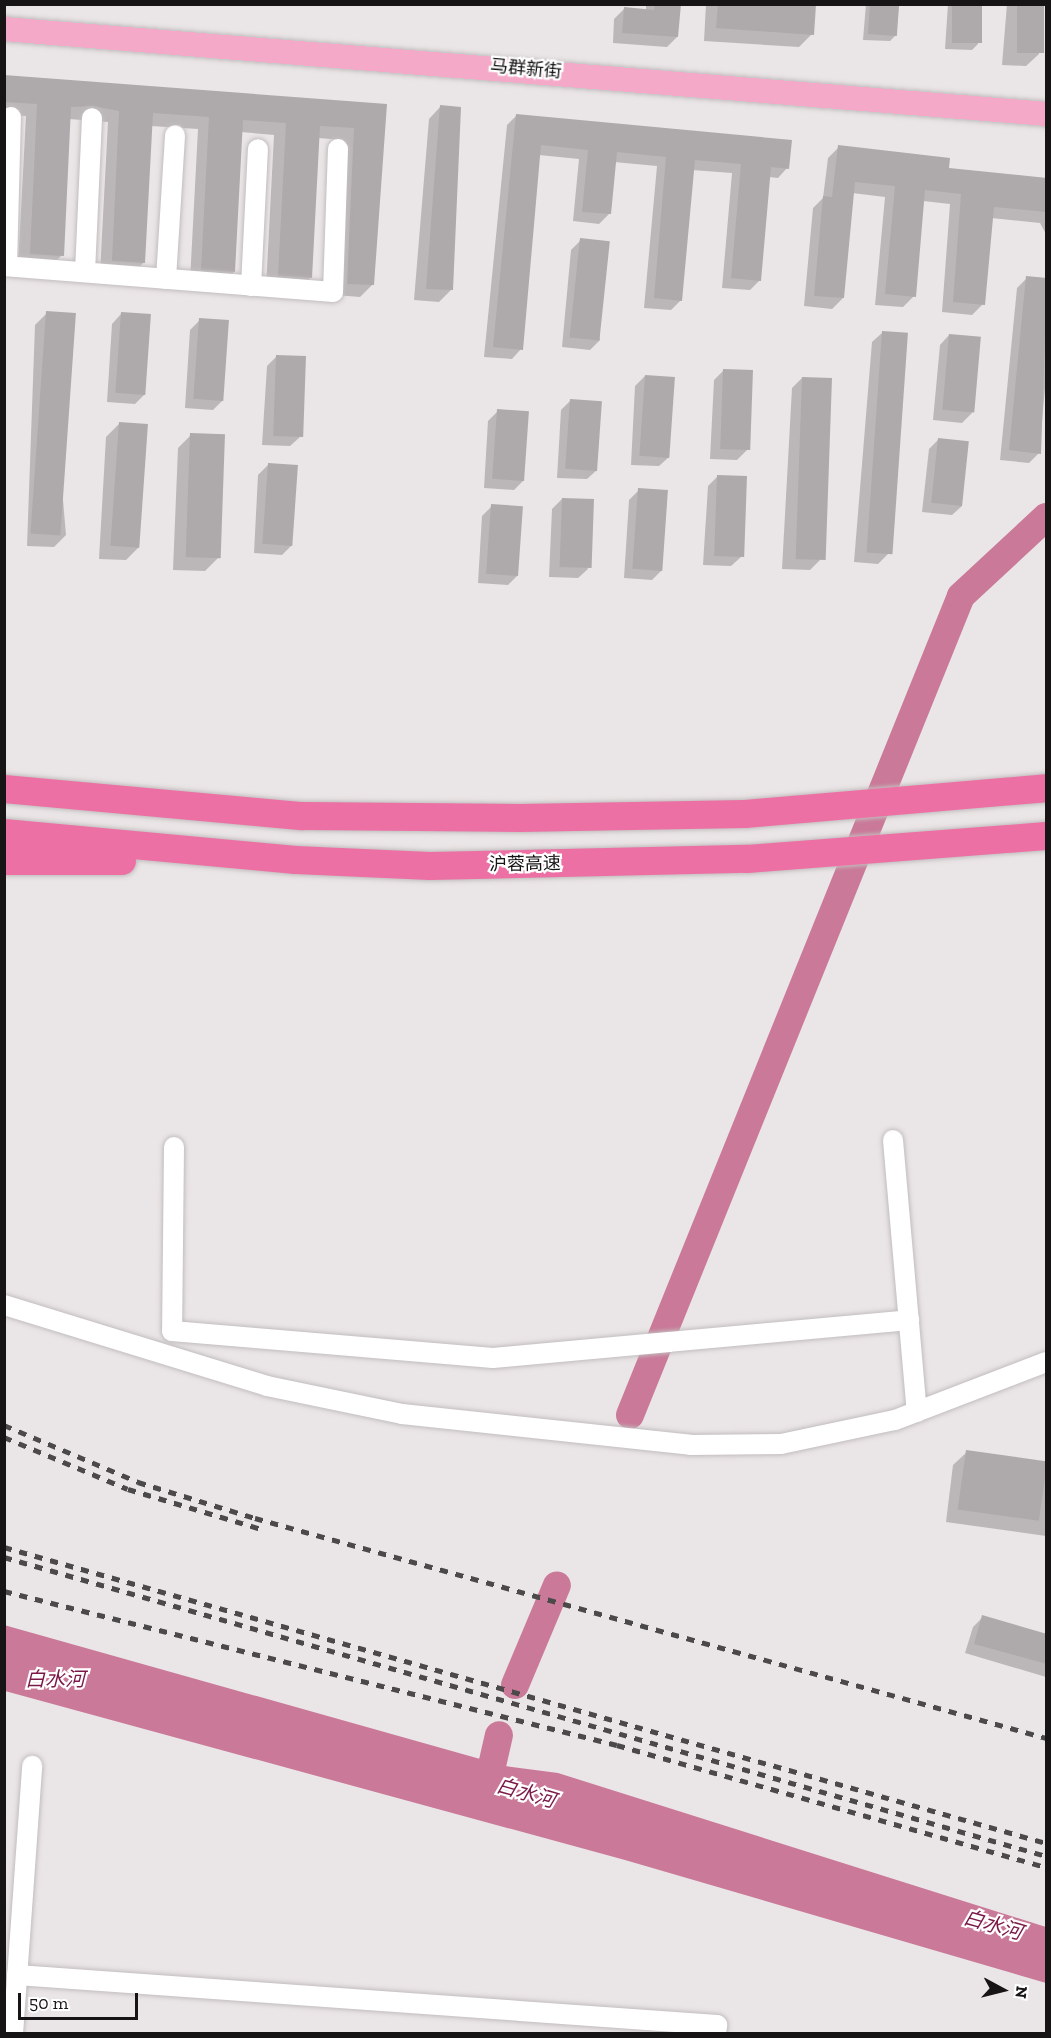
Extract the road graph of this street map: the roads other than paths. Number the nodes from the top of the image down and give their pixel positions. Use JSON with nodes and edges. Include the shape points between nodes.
{"nodes":[{"id":1,"x":4,"y":29,"type":"edge"},
{"id":2,"x":1047,"y":114,"type":"edge"},
{"id":3,"x":11,"y":117,"type":"dead end"},
{"id":4,"x":92,"y":118,"type":"dead end"},
{"id":5,"x":176,"y":135,"type":"dead end"},
{"id":6,"x":338,"y":148,"type":"dead end"},
{"id":7,"x":258,"y":149,"type":"dead end"},
{"id":8,"x":6,"y":266,"type":"edge"},
{"id":9,"x":85,"y":272,"type":"junction"},
{"id":10,"x":166,"y":279,"type":"junction"},
{"id":11,"x":251,"y":285,"type":"junction"},
{"id":12,"x":1047,"y":788,"type":"edge"},
{"id":13,"x":4,"y":789,"type":"edge"},
{"id":14,"x":4,"y":833,"type":"edge"},
{"id":15,"x":1047,"y":836,"type":"edge"},
{"id":16,"x":296,"y":860,"type":"junction"},
{"id":17,"x":4,"y":861,"type":"edge"},
{"id":18,"x":893,"y":1140,"type":"dead end"},
{"id":19,"x":174,"y":1147,"type":"dead end"},
{"id":20,"x":4,"y":1305,"type":"edge"},
{"id":21,"x":909,"y":1320,"type":"junction"},
{"id":22,"x":1047,"y":1362,"type":"edge"},
{"id":23,"x":916,"y":1412,"type":"junction"},
{"id":24,"x":32,"y":1766,"type":"dead end"},
{"id":25,"x":17,"y":1975,"type":"junction"},
{"id":26,"x":717,"y":2029,"type":"edge"},
{"id":27,"x":13,"y":2034,"type":"edge"}],
"edges":[{"from":1,"to":2,"type":"main road","name":"马群新街"},
{"from":3,"to":8,"type":"street"},
{"from":4,"to":9,"type":"street"},
{"from":5,"to":10,"type":"street"},
{"from":6,"to":11,"type":"street","via":[[333,292]]},
{"from":7,"to":11,"type":"street"},
{"from":8,"to":9,"type":"street"},
{"from":9,"to":10,"type":"street"},
{"from":10,"to":11,"type":"street"},
{"from":12,"to":13,"type":"highway","via":[[858,807],[532,818],[303,816]]},
{"from":14,"to":16,"type":"highway","name":"沪蓉高速"},
{"from":15,"to":16,"type":"highway","name":"沪蓉高速","via":[[834,854],[430,866]]},
{"from":16,"to":17,"type":"highway"},
{"from":18,"to":21,"type":"street"},
{"from":19,"to":21,"type":"street","via":[[172,1331],[494,1358]]},
{"from":20,"to":23,"type":"street","via":[[267,1386],[402,1414],[690,1445],[781,1444]]},
{"from":21,"to":23,"type":"street"},
{"from":22,"to":23,"type":"street"},
{"from":24,"to":25,"type":"street"},
{"from":25,"to":26,"type":"street"},
{"from":25,"to":27,"type":"street"}]}
